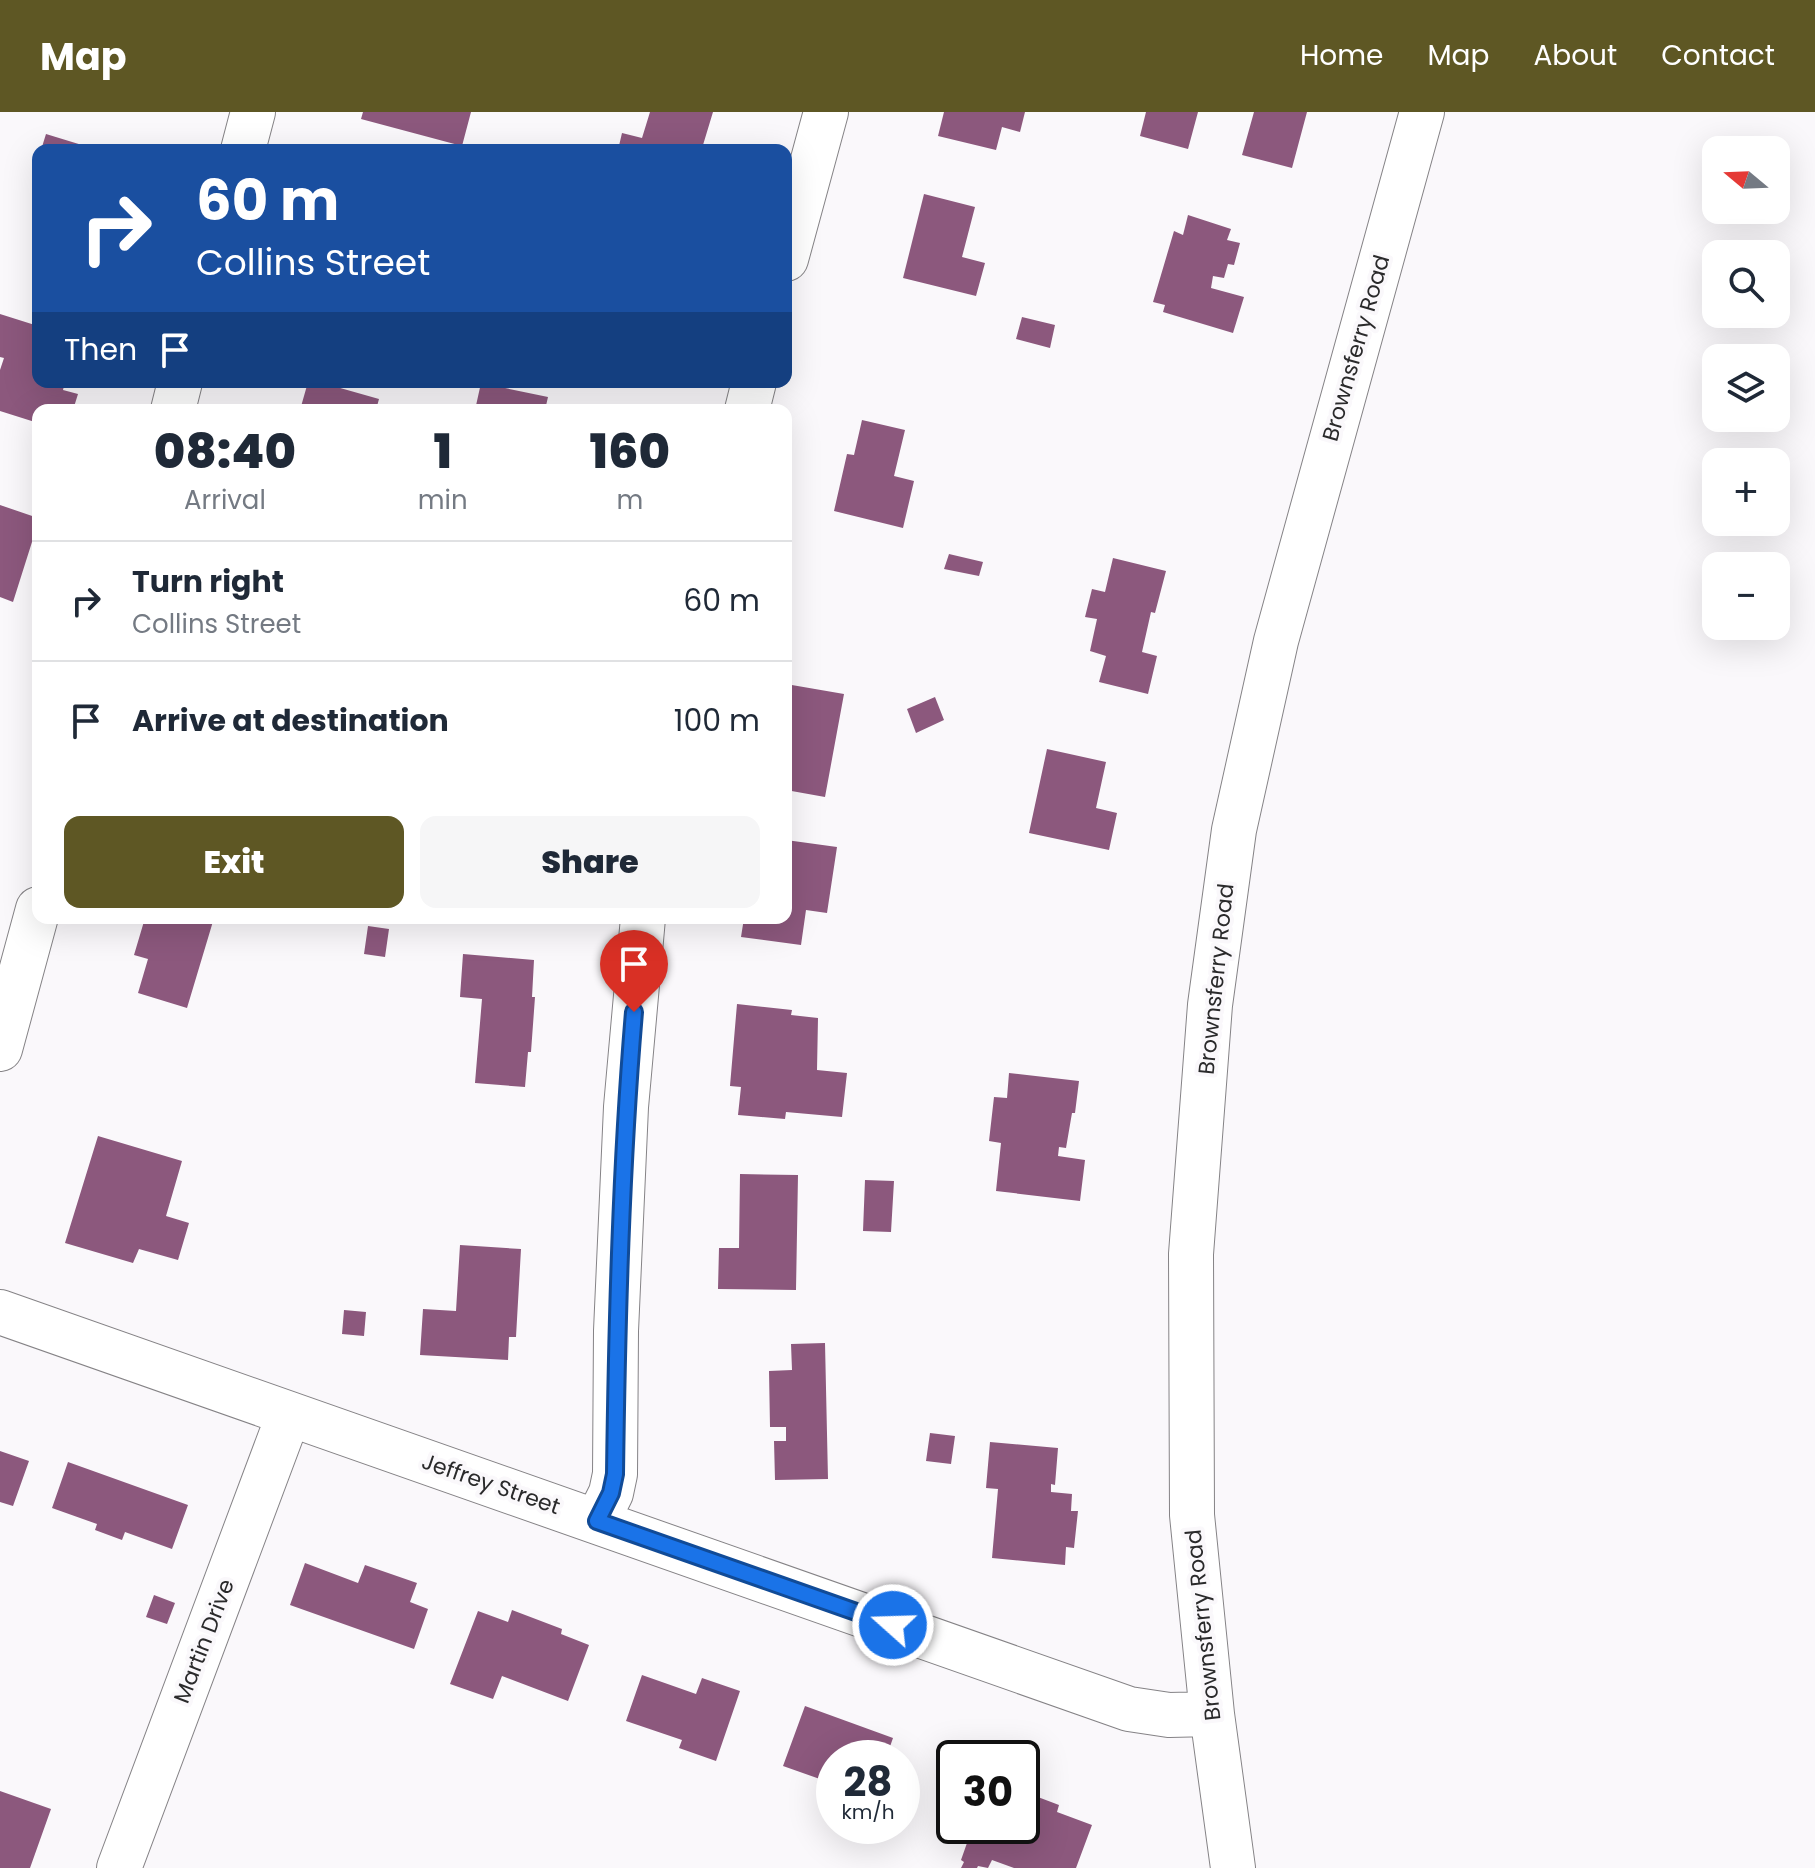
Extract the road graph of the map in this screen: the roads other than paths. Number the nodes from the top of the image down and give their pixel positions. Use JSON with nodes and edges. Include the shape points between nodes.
{"nodes":[{"id":1,"x":253,"y":112,"type":"edge"},
{"id":2,"x":826,"y":112,"type":"edge"},
{"id":3,"x":1422,"y":112,"type":"edge"},
{"id":4,"x":245,"y":144,"type":"edge"},
{"id":5,"x":792,"y":237,"type":"edge"},
{"id":6,"x":34,"y":924,"type":"edge"},
{"id":7,"x":642,"y":924,"type":"edge"},
{"id":8,"x":0,"y":1049,"type":"edge"},
{"id":9,"x":0,"y":1312,"type":"edge"},
{"id":10,"x":289,"y":1414,"type":"junction"},
{"id":11,"x":597,"y":1521,"type":"junction"},
{"id":12,"x":1212,"y":1714,"type":"junction"},
{"id":13,"x":119,"y":1868,"type":"edge"},
{"id":14,"x":1233,"y":1868,"type":"edge"}],
"edges":[{"from":1,"to":4,"type":"street"},
{"from":2,"to":5,"type":"street"},
{"from":3,"to":12,"type":"street","name":"Brownsferry Road","via":[[1276,641],[1234,830],[1210,1005],[1191,1254],[1191,1499]]},
{"from":6,"to":8,"type":"street"},
{"from":7,"to":11,"type":"street","via":[[626,1107],[615,1474]]},
{"from":9,"to":10,"type":"street","name":"Jeffrey Street"},
{"from":10,"to":11,"type":"street","name":"Jeffrey Street"},
{"from":10,"to":13,"type":"street","name":"Martin Drive"},
{"from":11,"to":12,"type":"street","name":"Jeffrey Street","via":[[1129,1709]]},
{"from":12,"to":14,"type":"street","name":"Brownsferry Road"}]}
